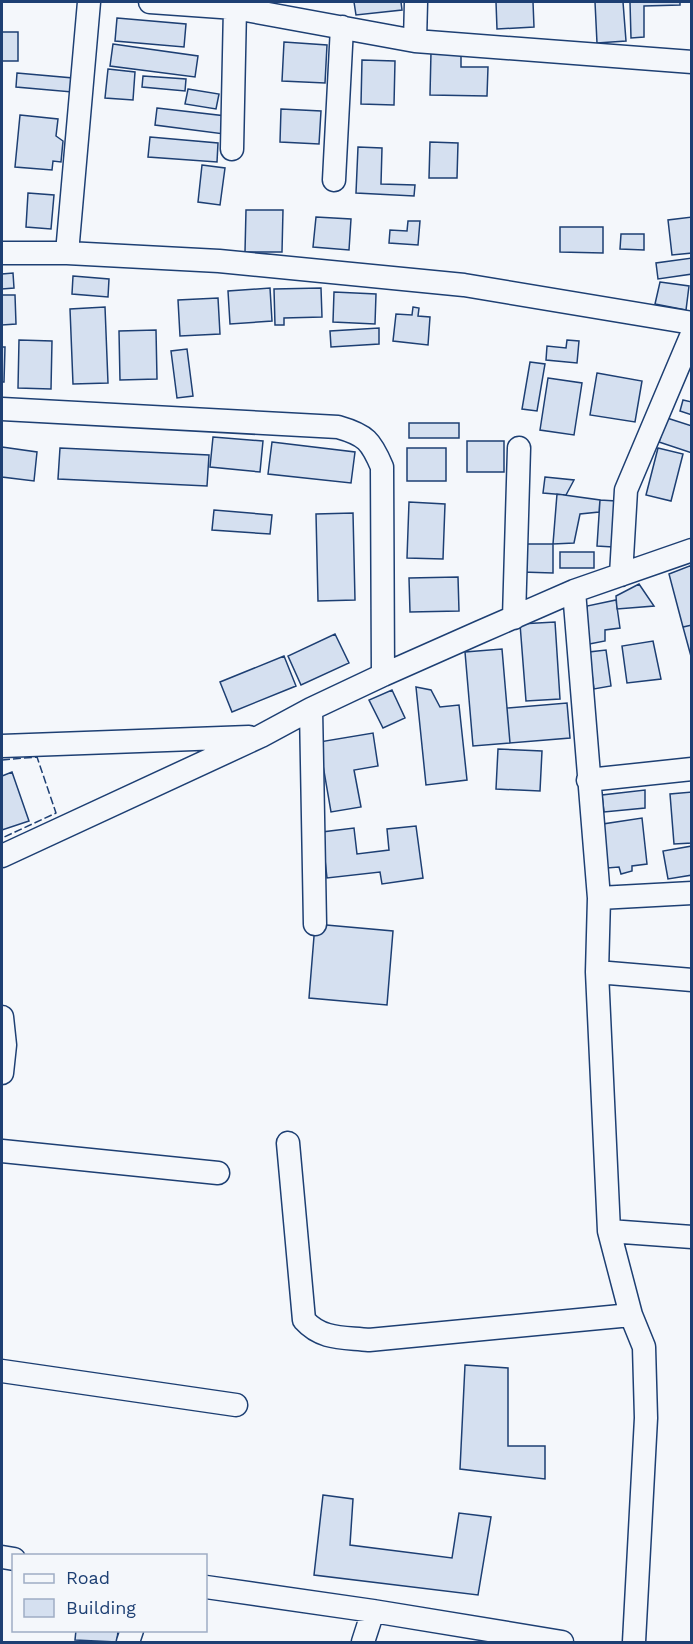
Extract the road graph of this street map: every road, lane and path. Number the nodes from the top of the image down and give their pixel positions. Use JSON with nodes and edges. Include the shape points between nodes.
{"nodes":[{"id":1,"x":89,"y":2,"type":"edge"},
{"id":2,"x":150,"y":2,"type":"edge"},
{"id":3,"x":416,"y":2,"type":"edge"},
{"id":4,"x":235,"y":8,"type":"junction"},
{"id":5,"x":342,"y":27,"type":"junction"},
{"id":6,"x":415,"y":41,"type":"junction"},
{"id":7,"x":692,"y":62,"type":"edge"},
{"id":8,"x":232,"y":149,"type":"dead end"},
{"id":9,"x":334,"y":180,"type":"dead end"},
{"id":10,"x":2,"y":253,"type":"edge"},
{"id":11,"x":67,"y":253,"type":"junction"},
{"id":12,"x":692,"y":323,"type":"edge"},
{"id":13,"x":692,"y":334,"type":"edge"},
{"id":14,"x":2,"y":409,"type":"edge"},
{"id":15,"x":519,"y":448,"type":"dead end"},
{"id":16,"x":692,"y":550,"type":"edge"},
{"id":17,"x":621,"y":575,"type":"junction"},
{"id":18,"x":574,"y":591,"type":"junction"},
{"id":19,"x":514,"y":618,"type":"junction"},
{"id":20,"x":383,"y":675,"type":"junction"},
{"id":21,"x":311,"y":709,"type":"junction"},
{"id":22,"x":261,"y":736,"type":"junction"},
{"id":23,"x":2,"y":746,"type":"edge"},
{"id":24,"x":692,"y":769,"type":"edge"},
{"id":25,"x":588,"y":780,"type":"junction"},
{"id":26,"x":2,"y":856,"type":"edge"},
{"id":27,"x":692,"y":893,"type":"edge"},
{"id":28,"x":599,"y":898,"type":"junction"},
{"id":29,"x":315,"y":924,"type":"dead end"},
{"id":30,"x":597,"y":972,"type":"junction"},
{"id":31,"x":692,"y":980,"type":"edge"},
{"id":32,"x":2,"y":1017,"type":"edge"},
{"id":33,"x":2,"y":1073,"type":"edge"},
{"id":34,"x":288,"y":1143,"type":"dead end"},
{"id":35,"x":2,"y":1151,"type":"edge"},
{"id":36,"x":218,"y":1173,"type":"dead end"},
{"id":37,"x":609,"y":1231,"type":"junction"},
{"id":38,"x":692,"y":1237,"type":"edge"},
{"id":39,"x":631,"y":1315,"type":"junction"},
{"id":40,"x":2,"y":1371,"type":"edge"},
{"id":41,"x":236,"y":1406,"type":"dead end"},
{"id":42,"x":207,"y":1587,"type":"edge"},
{"id":43,"x":374,"y":1611,"type":"junction"},
{"id":44,"x":363,"y":1642,"type":"edge"},
{"id":45,"x":562,"y":1642,"type":"edge"},
{"id":46,"x":634,"y":1642,"type":"edge"}],
"edges":[{"from":1,"to":11,"type":"street"},
{"from":2,"to":4,"type":"street"},
{"from":3,"to":6,"type":"street"},
{"from":4,"to":5,"type":"street"},
{"from":4,"to":8,"type":"street"},
{"from":5,"to":6,"type":"street"},
{"from":5,"to":9,"type":"street"},
{"from":6,"to":7,"type":"street"},
{"from":10,"to":11,"type":"street"},
{"from":11,"to":12,"type":"street","via":[[219,261],[464,285]]},
{"from":13,"to":17,"type":"street","via":[[626,490]]},
{"from":14,"to":20,"type":"street","via":[[338,427],[358,433],[374,448],[382,467]]},
{"from":15,"to":19,"type":"street"},
{"from":16,"to":17,"type":"street"},
{"from":17,"to":18,"type":"street"},
{"from":18,"to":19,"type":"street"},
{"from":18,"to":25,"type":"street"},
{"from":19,"to":20,"type":"street"},
{"from":20,"to":21,"type":"street"},
{"from":21,"to":22,"type":"street"},
{"from":21,"to":29,"type":"street"},
{"from":22,"to":23,"type":"street"},
{"from":22,"to":26,"type":"street"},
{"from":24,"to":25,"type":"street"},
{"from":25,"to":28,"type":"street"},
{"from":27,"to":28,"type":"street"},
{"from":28,"to":30,"type":"street"},
{"from":30,"to":31,"type":"street"},
{"from":30,"to":37,"type":"street"},
{"from":32,"to":33,"type":"street"},
{"from":34,"to":39,"type":"street","via":[[304,1320],[314,1331],[369,1340]]},
{"from":35,"to":36,"type":"street"},
{"from":37,"to":38,"type":"street"},
{"from":37,"to":39,"type":"street"},
{"from":39,"to":46,"type":"street","via":[[644,1347],[646,1418]]},
{"from":40,"to":41,"type":"street"},
{"from":42,"to":43,"type":"street"},
{"from":43,"to":44,"type":"street"},
{"from":43,"to":45,"type":"street"}]}
